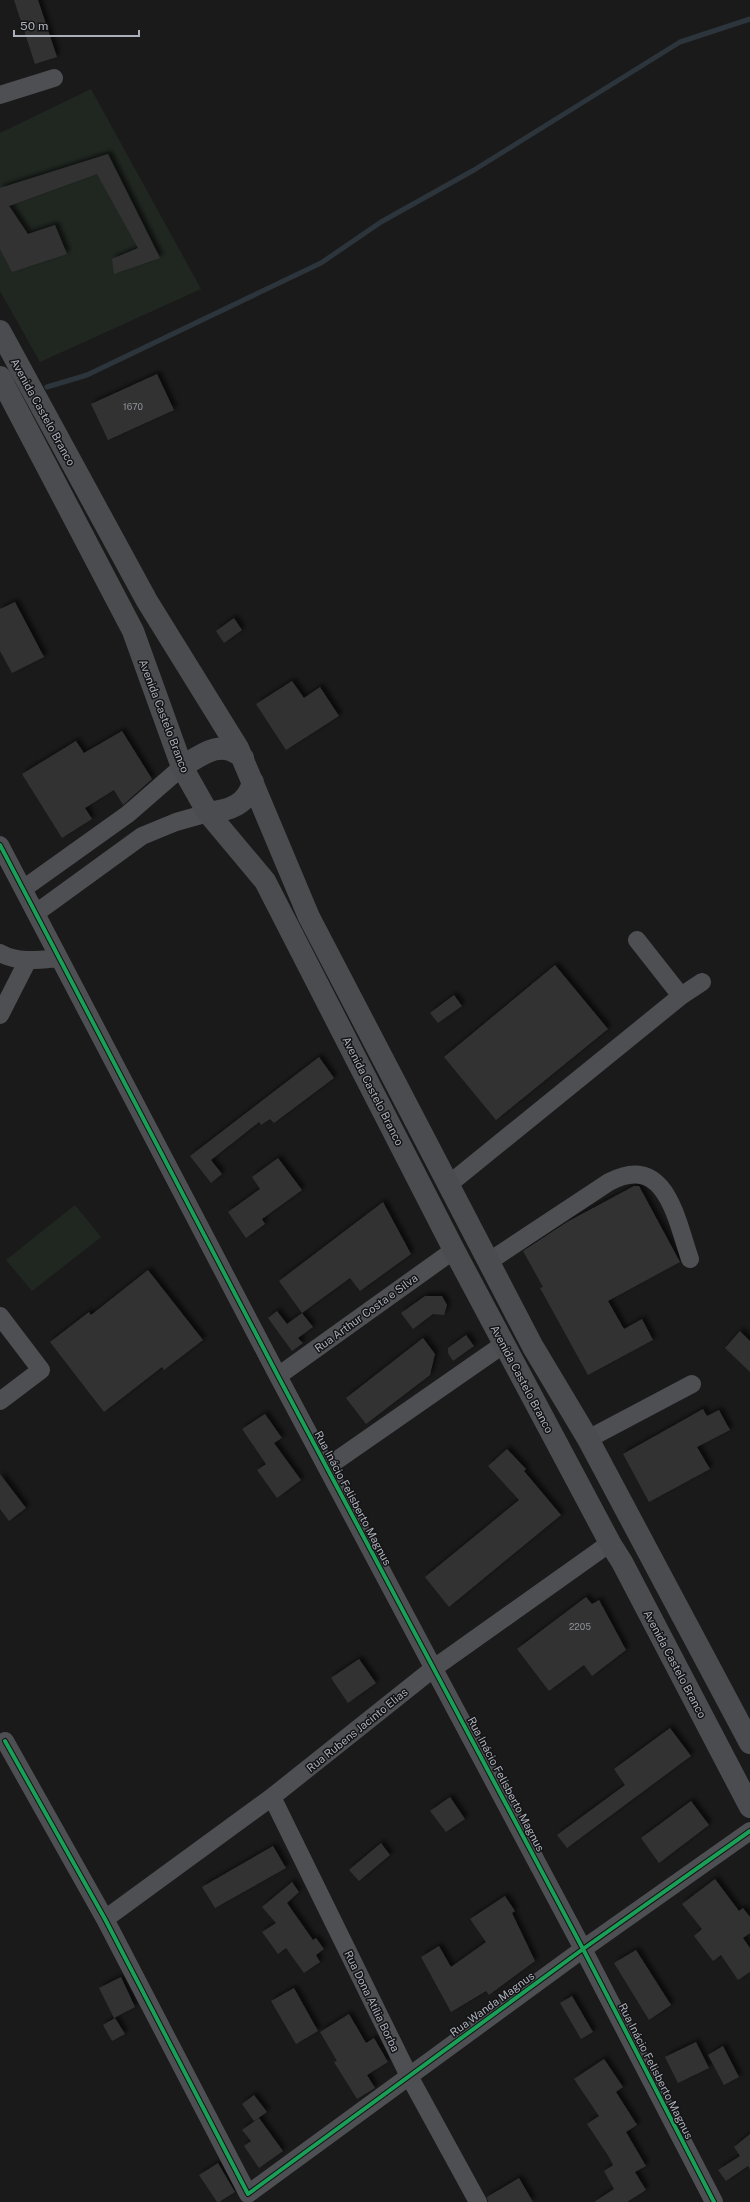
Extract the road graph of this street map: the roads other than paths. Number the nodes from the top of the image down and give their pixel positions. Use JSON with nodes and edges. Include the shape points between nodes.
{"nodes":[{"id":1,"x":54,"y":78,"type":"dead end"},
{"id":2,"x":0,"y":96,"type":"edge"},
{"id":3,"x":0,"y":331,"type":"edge"},
{"id":4,"x":0,"y":377,"type":"edge"},
{"id":5,"x":243,"y":758,"type":"junction"},
{"id":6,"x":182,"y":767,"type":"junction"},
{"id":7,"x":253,"y":782,"type":"junction"},
{"id":8,"x":208,"y":813,"type":"junction"},
{"id":9,"x":128,"y":814,"type":"junction"},
{"id":10,"x":142,"y":836,"type":"junction"},
{"id":11,"x":0,"y":845,"type":"edge"},
{"id":12,"x":23,"y":889,"type":"junction"},
{"id":13,"x":36,"y":913,"type":"junction"},
{"id":14,"x":637,"y":940,"type":"dead end"},
{"id":15,"x":3,"y":958,"type":"edge"},
{"id":16,"x":58,"y":958,"type":"junction"},
{"id":17,"x":28,"y":960,"type":"junction"},
{"id":18,"x":702,"y":982,"type":"dead end"},
{"id":19,"x":681,"y":996,"type":"junction"},
{"id":20,"x":2,"y":1010,"type":"edge"},
{"id":21,"x":448,"y":1185,"type":"junction"},
{"id":22,"x":454,"y":1250,"type":"junction"},
{"id":23,"x":690,"y":1259,"type":"dead end"},
{"id":24,"x":488,"y":1262,"type":"junction"},
{"id":25,"x":0,"y":1316,"type":"edge"},
{"id":26,"x":504,"y":1344,"type":"junction"},
{"id":27,"x":278,"y":1376,"type":"junction"},
{"id":28,"x":692,"y":1384,"type":"dead end"},
{"id":29,"x":0,"y":1401,"type":"edge"},
{"id":30,"x":588,"y":1439,"type":"junction"},
{"id":31,"x":327,"y":1467,"type":"junction"},
{"id":32,"x":610,"y":1542,"type":"junction"},
{"id":33,"x":622,"y":1562,"type":"junction"},
{"id":34,"x":434,"y":1668,"type":"junction"},
{"id":35,"x":743,"y":1720,"type":"edge"},
{"id":36,"x":5,"y":1741,"type":"dead end"},
{"id":37,"x":750,"y":1743,"type":"edge"},
{"id":38,"x":750,"y":1783,"type":"edge"},
{"id":39,"x":272,"y":1797,"type":"junction"},
{"id":40,"x":750,"y":1806,"type":"edge"},
{"id":41,"x":750,"y":1831,"type":"edge"},
{"id":42,"x":105,"y":1919,"type":"junction"},
{"id":43,"x":583,"y":1948,"type":"junction"},
{"id":44,"x":409,"y":2076,"type":"junction"},
{"id":45,"x":478,"y":2202,"type":"edge"},
{"id":46,"x":714,"y":2202,"type":"edge"}],
"edges":[{"from":1,"to":2,"type":"street"},
{"from":3,"to":5,"type":"main road","name":"Avenida Castelo Branco","via":[[147,601]]},
{"from":4,"to":6,"type":"main road","name":"Avenida Castelo Branco","via":[[133,632]]},
{"from":5,"to":6,"type":"main road","via":[[236,751],[217,748]]},
{"from":5,"to":7,"type":"main road","name":"Avenida Castelo Branco"},
{"from":6,"to":8,"type":"main road","name":"Avenida Castelo Branco"},
{"from":6,"to":9,"type":"street"},
{"from":7,"to":8,"type":"main road","via":[[246,799],[238,805]]},
{"from":7,"to":21,"type":"main road","name":"Avenida Castelo Branco","via":[[309,917]]},
{"from":8,"to":10,"type":"street","via":[[176,822]]},
{"from":8,"to":22,"type":"main road","name":"Avenida Castelo Branco","via":[[266,881]]},
{"from":9,"to":10,"type":"street"},
{"from":9,"to":12,"type":"street"},
{"from":10,"to":13,"type":"street"},
{"from":11,"to":12,"type":"street","name":"Rua Inácio Felisberto Magnus"},
{"from":12,"to":13,"type":"street","name":"Rua Inácio Felisberto Magnus"},
{"from":13,"to":16,"type":"street","name":"Rua Inácio Felisberto Magnus"},
{"from":14,"to":19,"type":"street"},
{"from":15,"to":17,"type":"street"},
{"from":16,"to":17,"type":"street"},
{"from":16,"to":27,"type":"street","name":"Rua Inácio Felisberto Magnus"},
{"from":17,"to":20,"type":"street"},
{"from":18,"to":19,"type":"street"},
{"from":19,"to":21,"type":"street"},
{"from":21,"to":24,"type":"main road","name":"Avenida Castelo Branco"},
{"from":22,"to":26,"type":"main road","name":"Avenida Castelo Branco"},
{"from":22,"to":27,"type":"street","name":"Rua Arthur Costa e Silva"},
{"from":23,"to":24,"type":"street","via":[[666,1194],[650,1177],[636,1174],[610,1182]]},
{"from":24,"to":30,"type":"main road","name":"Avenida Castelo Branco","via":[[533,1347]]},
{"from":25,"to":29,"type":"street","via":[[41,1370]]},
{"from":26,"to":31,"type":"street"},
{"from":26,"to":32,"type":"main road","name":"Avenida Castelo Branco"},
{"from":27,"to":31,"type":"street","name":"Rua Inácio Felisberto Magnus"},
{"from":28,"to":30,"type":"street"},
{"from":30,"to":35,"type":"main road","name":"Avenida Castelo Branco"},
{"from":31,"to":34,"type":"street","name":"Rua Inácio Felisberto Magnus"},
{"from":32,"to":33,"type":"main road","name":"Avenida Castelo Branco"},
{"from":32,"to":34,"type":"street","name":"Rua Rubens Jacinto Elias"},
{"from":33,"to":38,"type":"main road","via":[[650,1595]]},
{"from":33,"to":40,"type":"main road","name":"Avenida Castelo Branco"},
{"from":34,"to":39,"type":"street","name":"Rua Rubens Jacinto Elias"},
{"from":34,"to":43,"type":"street","name":"Rua Inácio Felisberto Magnus"},
{"from":35,"to":37,"type":"main road","name":"Avenida Castelo Branco"},
{"from":36,"to":42,"type":"street"},
{"from":39,"to":42,"type":"street","name":"Rua Rubens Jacinto Elias"},
{"from":39,"to":44,"type":"street","name":"Rua Dona Atília Borba"},
{"from":41,"to":43,"type":"street","name":"Rua Wanda Magnus"},
{"from":42,"to":44,"type":"street","name":"Rua Wanda Magnus","via":[[248,2194]]},
{"from":43,"to":44,"type":"street","name":"Rua Wanda Magnus"},
{"from":43,"to":46,"type":"street","name":"Rua Inácio Felisberto Magnus"},
{"from":44,"to":45,"type":"street","name":"Rua Dona Atília Borba"}]}
